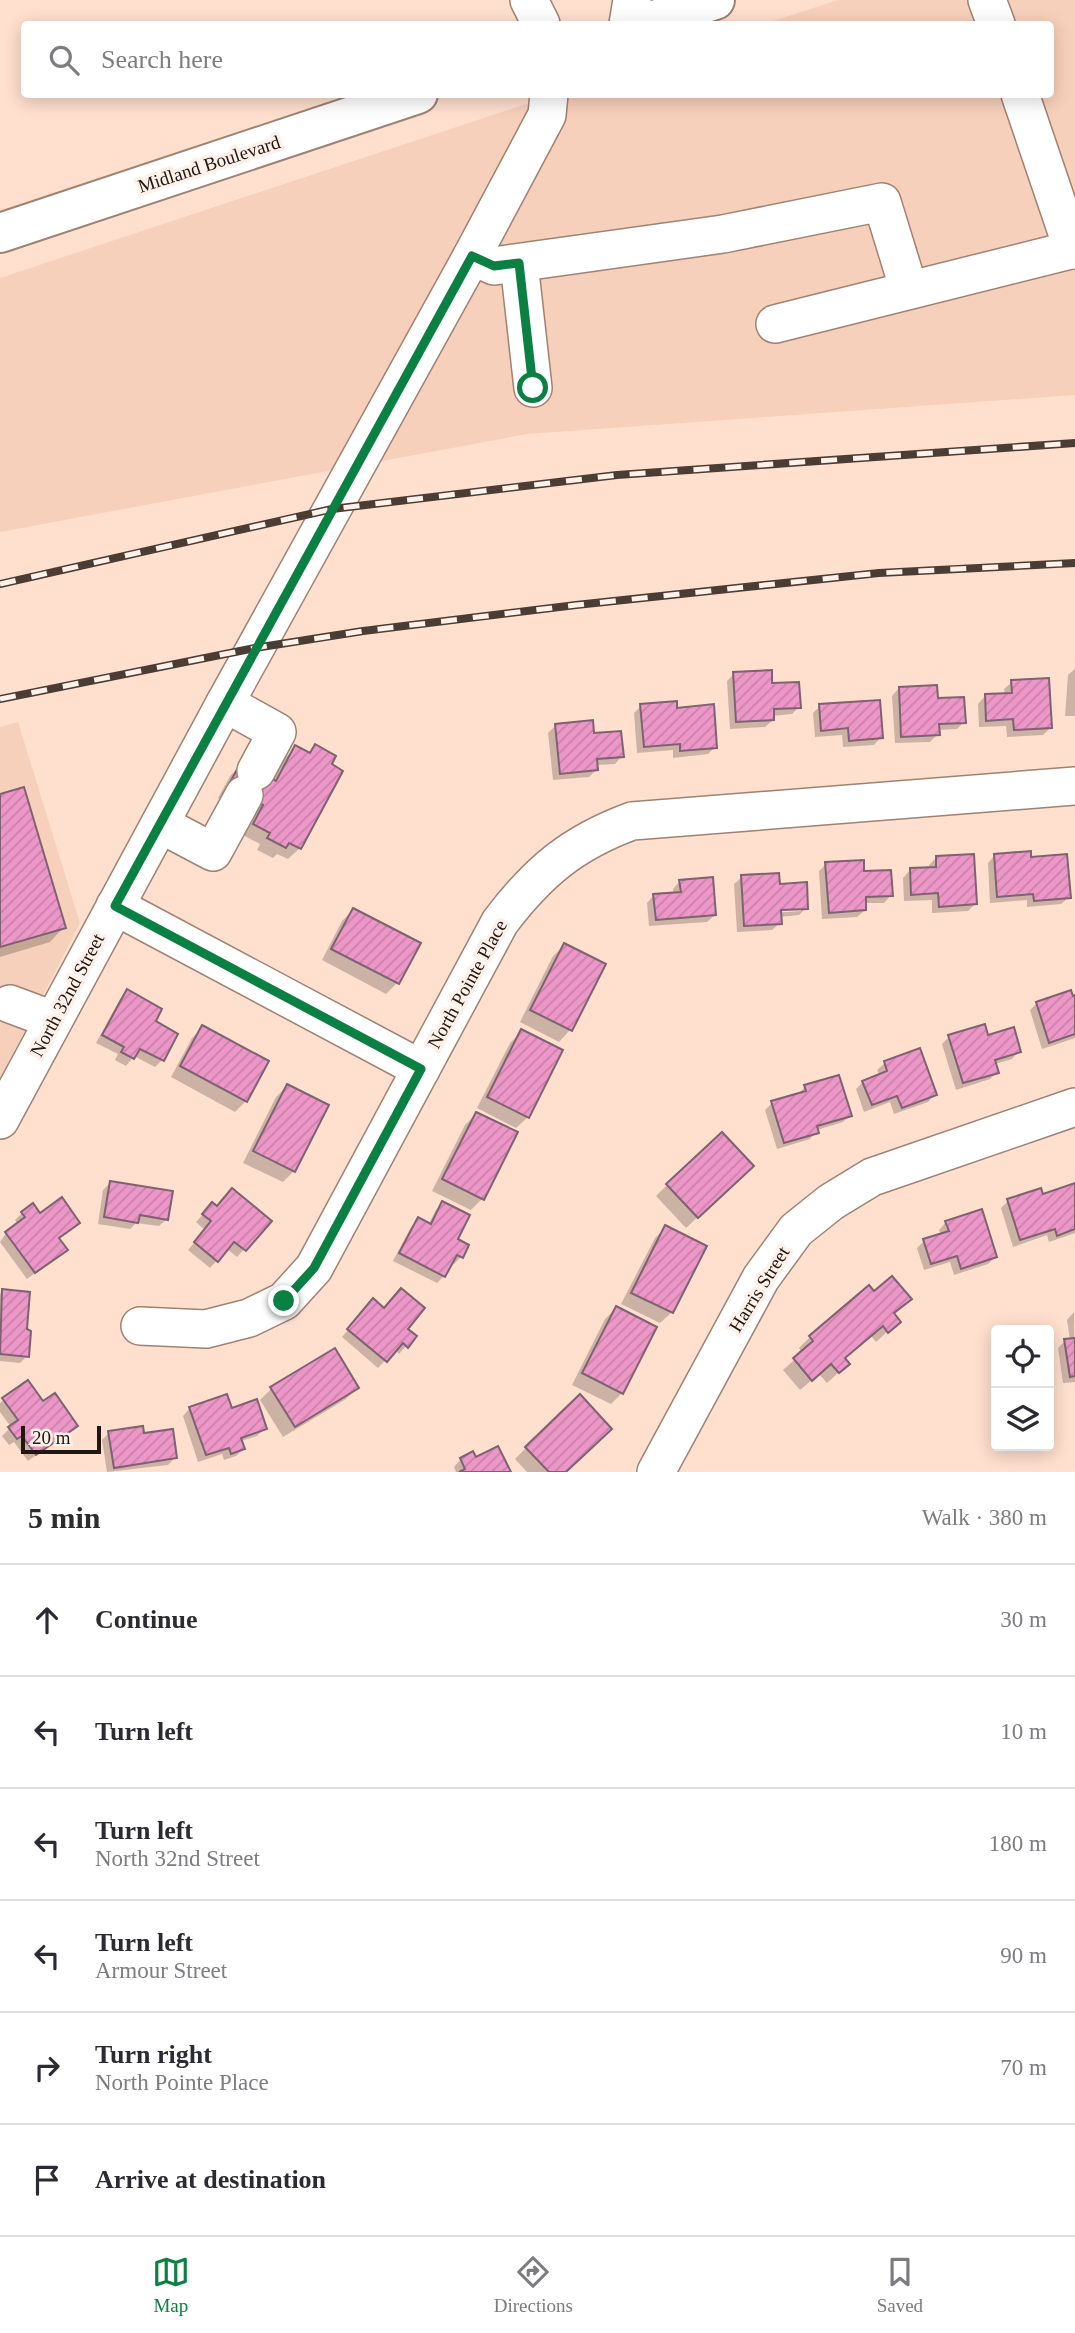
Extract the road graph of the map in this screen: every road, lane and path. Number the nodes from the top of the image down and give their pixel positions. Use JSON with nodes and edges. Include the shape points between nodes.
{"nodes":[{"id":1,"x":529,"y":0,"type":"edge"},
{"id":2,"x":632,"y":0,"type":"edge"},
{"id":3,"x":715,"y":0,"type":"edge"},
{"id":4,"x":987,"y":0,"type":"edge"},
{"id":5,"x":540,"y":21,"type":"edge"},
{"id":6,"x":628,"y":21,"type":"edge"},
{"id":7,"x":651,"y":21,"type":"edge"},
{"id":8,"x":995,"y":21,"type":"edge"},
{"id":9,"x":406,"y":98,"type":"edge"},
{"id":10,"x":549,"y":98,"type":"edge"},
{"id":11,"x":1022,"y":98,"type":"edge"},
{"id":12,"x":1061,"y":167,"type":"edge"},
{"id":13,"x":0,"y":233,"type":"edge"},
{"id":14,"x":1074,"y":250,"type":"edge"},
{"id":15,"x":472,"y":256,"type":"junction"},
{"id":16,"x":519,"y":263,"type":"junction"},
{"id":17,"x":909,"y":290,"type":"junction"},
{"id":18,"x":775,"y":324,"type":"dead end"},
{"id":19,"x":533,"y":388,"type":"dead end"},
{"id":20,"x":225,"y":703,"type":"junction"},
{"id":21,"x":1075,"y":786,"type":"edge"},
{"id":22,"x":160,"y":824,"type":"junction"},
{"id":23,"x":115,"y":906,"type":"junction"},
{"id":24,"x":10,"y":1004,"type":"dead end"},
{"id":25,"x":53,"y":1020,"type":"junction"},
{"id":26,"x":421,"y":1069,"type":"junction"},
{"id":27,"x":1075,"y":1107,"type":"edge"},
{"id":28,"x":0,"y":1120,"type":"edge"},
{"id":29,"x":141,"y":1326,"type":"dead end"},
{"id":30,"x":656,"y":1472,"type":"edge"}],
"edges":[{"from":1,"to":5,"type":"street"},
{"from":2,"to":6,"type":"street"},
{"from":3,"to":7,"type":"main road"},
{"from":4,"to":8,"type":"street"},
{"from":9,"to":13,"type":"main road","name":"Midland Boulevard"},
{"from":10,"to":15,"type":"street","name":"North 32nd Street","via":[[547,115]]},
{"from":11,"to":12,"type":"street"},
{"from":12,"to":14,"type":"street"},
{"from":14,"to":17,"type":"street"},
{"from":15,"to":16,"type":"street","via":[[494,266]]},
{"from":15,"to":20,"type":"street","name":"North 32nd Street"},
{"from":16,"to":17,"type":"street","via":[[723,234],[882,202]]},
{"from":16,"to":19,"type":"street"},
{"from":17,"to":18,"type":"street"},
{"from":20,"to":22,"type":"street","name":"North 32nd Street"},
{"from":20,"to":22,"type":"street","via":[[278,732],[213,852]]},
{"from":21,"to":26,"type":"street","name":"North Pointe Place","via":[[632,821],[600,833],[554,862],[525,889],[500,922]]},
{"from":22,"to":23,"type":"street","name":"North 32nd Street"},
{"from":23,"to":25,"type":"street","name":"North 32nd Street"},
{"from":23,"to":26,"type":"street"},
{"from":24,"to":25,"type":"street"},
{"from":25,"to":28,"type":"street","name":"North 32nd Street"},
{"from":26,"to":29,"type":"street","name":"North Pointe Place","via":[[314,1268],[284,1301],[249,1318],[206,1329]]},
{"from":27,"to":30,"type":"street","name":"Harris Street","via":[[872,1177],[796,1230],[761,1278]]}]}
